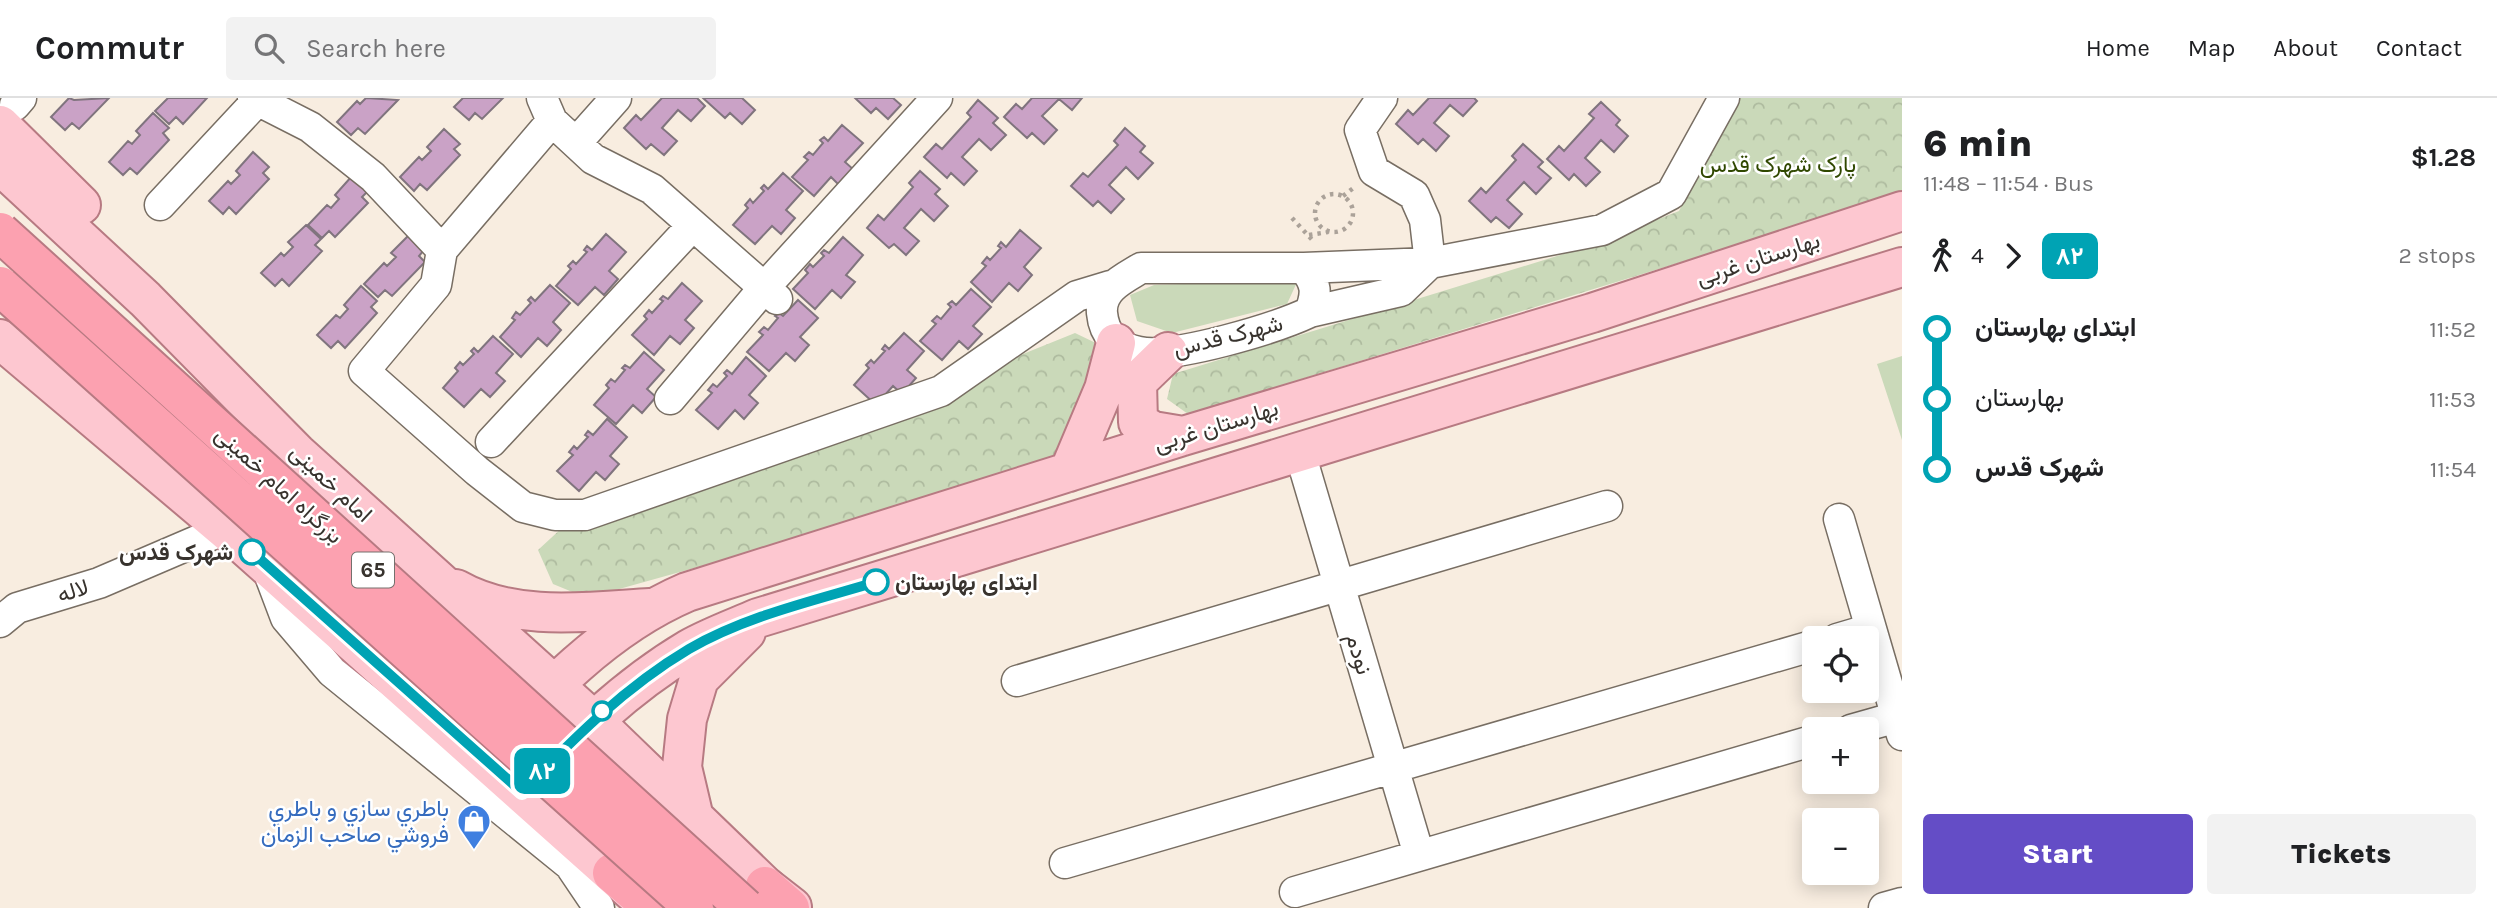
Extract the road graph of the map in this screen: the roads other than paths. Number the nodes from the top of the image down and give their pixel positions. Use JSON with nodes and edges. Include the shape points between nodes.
{"nodes":[{"id":1,"x":616,"y":98,"type":"edge"},
{"id":2,"x":937,"y":98,"type":"edge"},
{"id":3,"x":1724,"y":98,"type":"edge"},
{"id":4,"x":272,"y":103,"type":"edge"},
{"id":5,"x":1368,"y":103,"type":"edge"},
{"id":6,"x":12,"y":109,"type":"edge"},
{"id":7,"x":547,"y":109,"type":"edge"},
{"id":8,"x":576,"y":143,"type":"junction"},
{"id":9,"x":0,"y":164,"type":"edge"},
{"id":10,"x":160,"y":205,"type":"dead end"},
{"id":11,"x":1902,"y":211,"type":"edge"},
{"id":12,"x":1425,"y":220,"type":"junction"},
{"id":13,"x":693,"y":225,"type":"junction"},
{"id":14,"x":0,"y":232,"type":"edge"},
{"id":15,"x":442,"y":250,"type":"junction"},
{"id":16,"x":1430,"y":262,"type":"junction"},
{"id":17,"x":1365,"y":266,"type":"junction"},
{"id":18,"x":1902,"y":267,"type":"edge"},
{"id":19,"x":1304,"y":268,"type":"junction"},
{"id":20,"x":0,"y":286,"type":"edge"},
{"id":21,"x":1111,"y":286,"type":"junction"},
{"id":22,"x":770,"y":293,"type":"junction"},
{"id":23,"x":145,"y":299,"type":"junction"},
{"id":24,"x":1310,"y":312,"type":"junction"},
{"id":25,"x":1110,"y":333,"type":"junction"},
{"id":26,"x":0,"y":339,"type":"edge"},
{"id":27,"x":1019,"y":339,"type":"junction"},
{"id":28,"x":188,"y":344,"type":"junction"},
{"id":29,"x":1168,"y":352,"type":"junction"},
{"id":30,"x":670,"y":399,"type":"dead end"},
{"id":31,"x":116,"y":436,"type":"junction"},
{"id":32,"x":1183,"y":436,"type":"junction"},
{"id":33,"x":491,"y":442,"type":"dead end"},
{"id":34,"x":1300,"y":453,"type":"junction"},
{"id":35,"x":1069,"y":472,"type":"junction"},
{"id":36,"x":1607,"y":506,"type":"dead end"},
{"id":37,"x":1839,"y":519,"type":"dead end"},
{"id":38,"x":225,"y":529,"type":"junction"},
{"id":39,"x":794,"y":558,"type":"junction"},
{"id":40,"x":266,"y":565,"type":"junction"},
{"id":41,"x":430,"y":575,"type":"junction"},
{"id":42,"x":1339,"y":584,"type":"junction"},
{"id":43,"x":810,"y":602,"type":"junction"},
{"id":44,"x":650,"y":608,"type":"junction"},
{"id":45,"x":758,"y":618,"type":"junction"},
{"id":46,"x":0,"y":622,"type":"edge"},
{"id":47,"x":1870,"y":626,"type":"edge"},
{"id":48,"x":1802,"y":649,"type":"edge"},
{"id":49,"x":1879,"y":657,"type":"edge"},
{"id":50,"x":1017,"y":681,"type":"dead end"},
{"id":51,"x":552,"y":685,"type":"junction"},
{"id":52,"x":592,"y":719,"type":"junction"},
{"id":53,"x":1899,"y":726,"type":"edge"},
{"id":54,"x":1879,"y":728,"type":"edge"},
{"id":55,"x":1802,"y":744,"type":"edge"},
{"id":56,"x":484,"y":759,"type":"junction"},
{"id":57,"x":1393,"y":768,"type":"junction"},
{"id":58,"x":522,"y":792,"type":"junction"},
{"id":59,"x":694,"y":818,"type":"junction"},
{"id":60,"x":1419,"y":855,"type":"junction"},
{"id":61,"x":1065,"y":863,"type":"dead end"},
{"id":62,"x":612,"y":873,"type":"joint"},
{"id":63,"x":1295,"y":892,"type":"dead end"},
{"id":64,"x":773,"y":903,"type":"edge"},
{"id":65,"x":1902,"y":903,"type":"edge"},
{"id":66,"x":599,"y":908,"type":"edge"},
{"id":67,"x":651,"y":908,"type":"edge"},
{"id":68,"x":694,"y":908,"type":"edge"},
{"id":69,"x":1884,"y":908,"type":"edge"}],
"edges":[{"from":1,"to":8,"type":"street"},
{"from":2,"to":22,"type":"street"},
{"from":3,"to":16,"type":"street","via":[[1671,194],[1602,230]]},
{"from":4,"to":10,"type":"street"},
{"from":4,"to":15,"type":"street","via":[[373,177]]},
{"from":5,"to":12,"type":"street","via":[[1360,130],[1374,171],[1414,195]]},
{"from":6,"to":23,"type":"main road","via":[[96,220]]},
{"from":7,"to":8,"type":"street"},
{"from":7,"to":15,"type":"street"},
{"from":8,"to":13,"type":"street","via":[[593,159],[652,189]]},
{"from":9,"to":23,"type":"main road","name":"امام خمینی"},
{"from":11,"to":32,"type":"main road","name":"بهارستان غربی","via":[[1592,313]]},
{"from":12,"to":16,"type":"street"},
{"from":12,"to":17,"type":"street","via":[[1411,238]]},
{"from":13,"to":22,"type":"street"},
{"from":13,"to":33,"type":"street"},
{"from":14,"to":64,"type":"highway","name":"بزرگراه امام خمینی","number":"65","bridge":true},
{"from":15,"to":27,"type":"street","via":[[436,285],[364,371],[523,507],[555,515],[585,515],[643,497],[941,391]]},
{"from":16,"to":17,"type":"street"},
{"from":16,"to":24,"type":"street","via":[[1401,291]]},
{"from":17,"to":19,"type":"street"},
{"from":18,"to":34,"type":"main road"},
{"from":19,"to":21,"type":"street","via":[[1141,268]]},
{"from":19,"to":24,"type":"street","name":"شهرک قدس","via":[[1315,281]]},
{"from":20,"to":68,"type":"highway","name":"بزرگراه امام خمینی","number":"65","bridge":true},
{"from":21,"to":25,"type":"street","via":[[1102,309]]},
{"from":21,"to":27,"type":"street","via":[[1077,296]]},
{"from":22,"to":30,"type":"street"},
{"from":23,"to":28,"type":"main road","name":"امام خمینی"},
{"from":24,"to":29,"type":"street","name":"شهرک قدس","via":[[1284,325]]},
{"from":25,"to":27,"type":"street","name":"شهرک قدس","via":[[1056,326]]},
{"from":25,"to":29,"type":"street","name":"شهرک قدس","via":[[1139,352]]},
{"from":25,"to":35,"type":"main road","via":[[1104,388]]},
{"from":26,"to":31,"type":"main road"},
{"from":28,"to":31,"type":"main road","via":[[204,408],[201,430],[169,448]]},
{"from":28,"to":41,"type":"main road","name":"امام خمینی","via":[[297,453]]},
{"from":29,"to":32,"type":"main road","via":[[1137,382],[1138,422],[1153,431]]},
{"from":31,"to":38,"type":"main road"},
{"from":32,"to":35,"type":"main road","name":"بهارستان غربی"},
{"from":34,"to":42,"type":"street","name":"نودم"},
{"from":34,"to":43,"type":"main road"},
{"from":35,"to":39,"type":"main road","name":"بهارستان غربی"},
{"from":36,"to":42,"type":"street"},
{"from":37,"to":47,"type":"street"},
{"from":38,"to":40,"type":"main road"},
{"from":38,"to":46,"type":"street","name":"لاله","via":[[99,583],[17,608]]},
{"from":39,"to":43,"type":"main road","via":[[786,577],[794,594]]},
{"from":39,"to":44,"type":"main road","name":"بهارستان غربی"},
{"from":40,"to":56,"type":"main road"},
{"from":40,"to":66,"type":"street","via":[[286,618],[332,672],[570,865]]},
{"from":41,"to":44,"type":"main road","via":[[475,600],[523,611]]},
{"from":41,"to":51,"type":"main road","name":"امام خمینی"},
{"from":42,"to":50,"type":"street"},
{"from":42,"to":57,"type":"street","name":"نودم"},
{"from":43,"to":45,"type":"main road"},
{"from":44,"to":51,"type":"main road","name":"بهارستان غربی"},
{"from":45,"to":52,"type":"main road","via":[[689,649]]},
{"from":45,"to":59,"type":"main road","via":[[699,679],[687,719],[682,767]]},
{"from":48,"to":57,"type":"street"},
{"from":49,"to":53,"type":"street"},
{"from":51,"to":52,"type":"main road","name":"امام خمینی"},
{"from":51,"to":56,"type":"main road","name":"بهارستان غربی"},
{"from":52,"to":58,"type":"main road"},
{"from":52,"to":59,"type":"main road","name":"امام خمینی"},
{"from":53,"to":54,"type":"street"},
{"from":55,"to":60,"type":"street"},
{"from":56,"to":58,"type":"main road"},
{"from":57,"to":60,"type":"street","name":"نودم"},
{"from":57,"to":61,"type":"street"},
{"from":58,"to":62,"type":"main road"},
{"from":59,"to":64,"type":"main road","name":"امام خمینی"},
{"from":60,"to":63,"type":"street"},
{"from":62,"to":67,"type":"highway"},
{"from":65,"to":69,"type":"street"}]}
